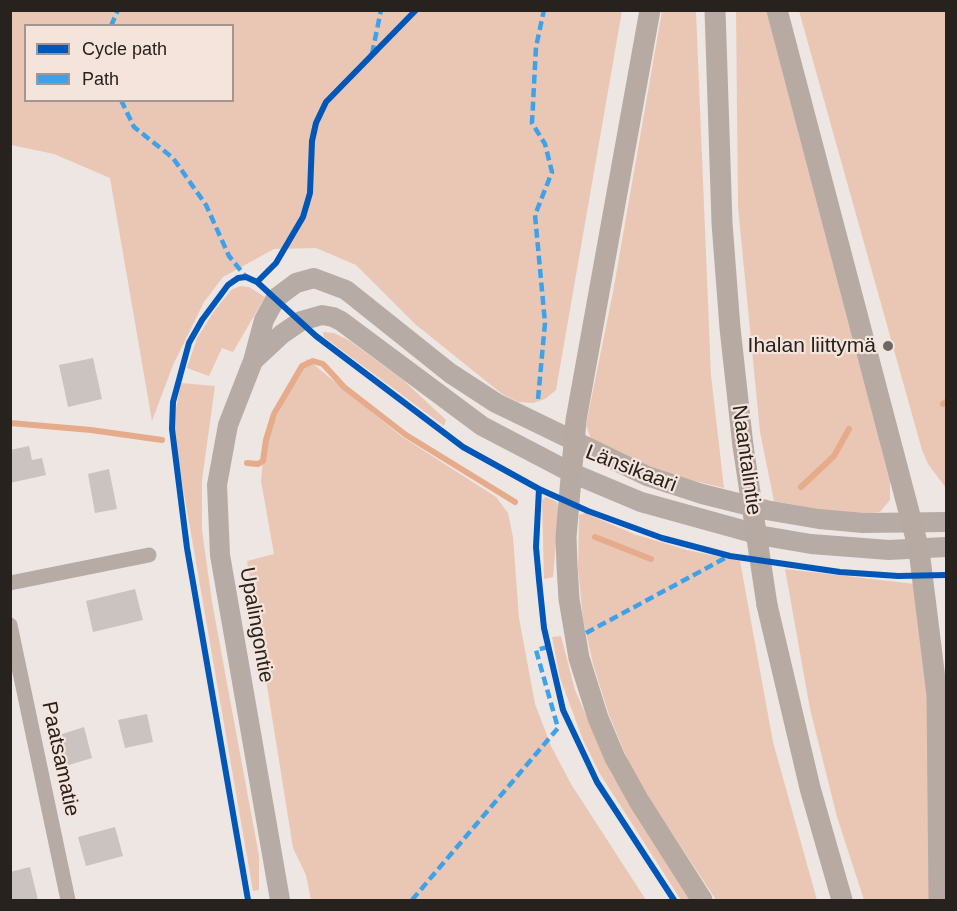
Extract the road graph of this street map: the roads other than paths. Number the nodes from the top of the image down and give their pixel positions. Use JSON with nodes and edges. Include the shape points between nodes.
{"nodes":[{"id":1,"x":650,"y":10,"type":"edge"},
{"id":2,"x":715,"y":10,"type":"edge"},
{"id":3,"x":777,"y":10,"type":"edge"},
{"id":4,"x":346,"y":291,"type":"joint"},
{"id":5,"x":341,"y":321,"type":"joint"},
{"id":6,"x":253,"y":361,"type":"junction"},
{"id":7,"x":574,"y":442,"type":"junction"},
{"id":8,"x":572,"y":473,"type":"junction"},
{"id":9,"x":946,"y":522,"type":"edge"},
{"id":10,"x":913,"y":523,"type":"junction"},
{"id":11,"x":946,"y":548,"type":"edge"},
{"id":12,"x":919,"y":550,"type":"junction"},
{"id":13,"x":149,"y":555,"type":"dead end"},
{"id":14,"x":10,"y":583,"type":"edge"},
{"id":15,"x":10,"y":625,"type":"edge"},
{"id":16,"x":68,"y":900,"type":"edge"},
{"id":17,"x":280,"y":900,"type":"edge"},
{"id":18,"x":702,"y":900,"type":"edge"},
{"id":19,"x":842,"y":900,"type":"edge"},
{"id":20,"x":939,"y":900,"type":"edge"}],
"edges":[{"from":1,"to":7,"type":"main road"},
{"from":2,"to":19,"type":"main road","name":"Naantalintie","bridge":true,"via":[[722,223],[743,446],[767,605],[810,788]]},
{"from":3,"to":10,"type":"main road"},
{"from":4,"to":6,"type":"street","name":"Upalingontie","via":[[314,278],[303,279],[282,291],[264,320]]},
{"from":4,"to":7,"type":"street","name":"Länsikaari","via":[[450,373],[496,403]]},
{"from":5,"to":6,"type":"street","name":"Upalingontie","via":[[322,315],[301,321]]},
{"from":5,"to":8,"type":"street","name":"Länsikaari","via":[[482,426]]},
{"from":6,"to":17,"type":"street","name":"Upalingontie","via":[[234,405],[221,454],[217,522]]},
{"from":7,"to":8,"type":"main road"},
{"from":7,"to":10,"type":"street","name":"Länsikaari","via":[[647,476],[766,510],[863,523]]},
{"from":8,"to":12,"type":"street","name":"Länsikaari","via":[[641,502],[764,536],[811,544]]},
{"from":8,"to":18,"type":"main road","via":[[567,537],[569,598],[586,683],[615,758]]},
{"from":9,"to":10,"type":"street","name":"Länsikaari"},
{"from":10,"to":12,"type":"main road"},
{"from":11,"to":12,"type":"street","name":"Länsikaari"},
{"from":12,"to":20,"type":"main road","via":[[937,695]]},
{"from":13,"to":14,"type":"street"},
{"from":15,"to":16,"type":"street","name":"Paatsamatie"}]}
